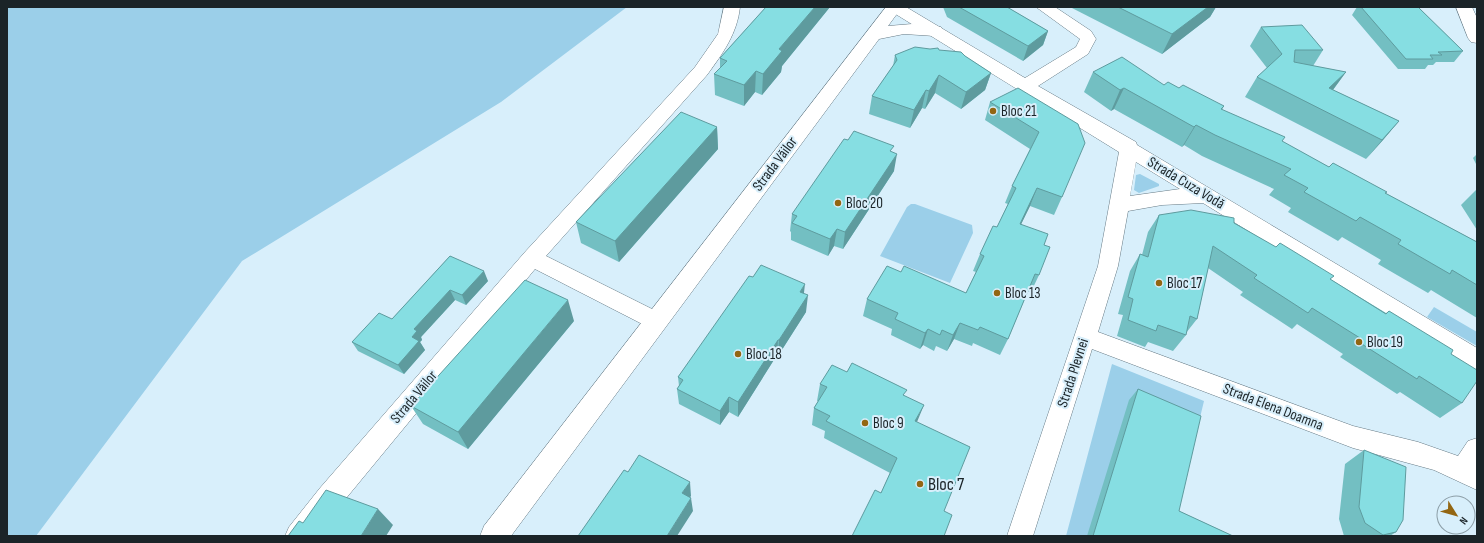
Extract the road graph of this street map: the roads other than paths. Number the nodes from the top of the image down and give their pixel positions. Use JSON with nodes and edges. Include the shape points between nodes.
{"nodes":[{"id":1,"x":732,"y":7,"type":"edge"},
{"id":2,"x":895,"y":7,"type":"edge"},
{"id":3,"x":1044,"y":7,"type":"edge"},
{"id":4,"x":1464,"y":7,"type":"edge"},
{"id":5,"x":935,"y":31,"type":"junction"},
{"id":6,"x":873,"y":35,"type":"junction"},
{"id":7,"x":1477,"y":38,"type":"edge"},
{"id":8,"x":1027,"y":85,"type":"junction"},
{"id":9,"x":1129,"y":148,"type":"junction"},
{"id":10,"x":1208,"y":196,"type":"junction"},
{"id":11,"x":1117,"y":207,"type":"junction"},
{"id":12,"x":532,"y":258,"type":"junction"},
{"id":13,"x":656,"y":321,"type":"junction"},
{"id":14,"x":1085,"y":336,"type":"junction"},
{"id":15,"x":1477,"y":360,"type":"edge"},
{"id":16,"x":1477,"y":449,"type":"edge"},
{"id":17,"x":1470,"y":474,"type":"edge"},
{"id":18,"x":298,"y":536,"type":"edge"},
{"id":19,"x":494,"y":536,"type":"edge"},
{"id":20,"x":1020,"y":536,"type":"edge"}],
"edges":[{"from":1,"to":12,"type":"street","name":"Strada Văilor","via":[[731,23],[723,42],[701,71]]},
{"from":2,"to":5,"type":"street","name":"Strada Cuza Vodă"},
{"from":2,"to":6,"type":"street","name":"Strada Văilor"},
{"from":3,"to":8,"type":"street","via":[[1085,34],[1088,39],[1082,50]]},
{"from":4,"to":7,"type":"street"},
{"from":5,"to":6,"type":"street","via":[[900,28]]},
{"from":5,"to":8,"type":"street","name":"Strada Cuza Vodă"},
{"from":6,"to":13,"type":"street","name":"Strada Văilor"},
{"from":8,"to":9,"type":"street","name":"Strada Cuza Vodă"},
{"from":9,"to":10,"type":"street","name":"Strada Cuza Vodă"},
{"from":9,"to":11,"type":"street","name":"Strada Plevnei"},
{"from":10,"to":11,"type":"street","via":[[1175,195],[1146,198]]},
{"from":10,"to":15,"type":"street","name":"Strada Cuza Vodă"},
{"from":11,"to":14,"type":"street","name":"Strada Plevnei","via":[[1108,266]]},
{"from":12,"to":13,"type":"street"},
{"from":12,"to":18,"type":"street","name":"Strada Văilor"},
{"from":13,"to":19,"type":"street","name":"Strada Văilor"},
{"from":14,"to":17,"type":"street","name":"Strada Elena Doamna","via":[[1353,437],[1396,447]]},
{"from":14,"to":20,"type":"street","name":"Strada Plevnei"},
{"from":16,"to":17,"type":"street","name":"Strada Elena Doamna"}]}
